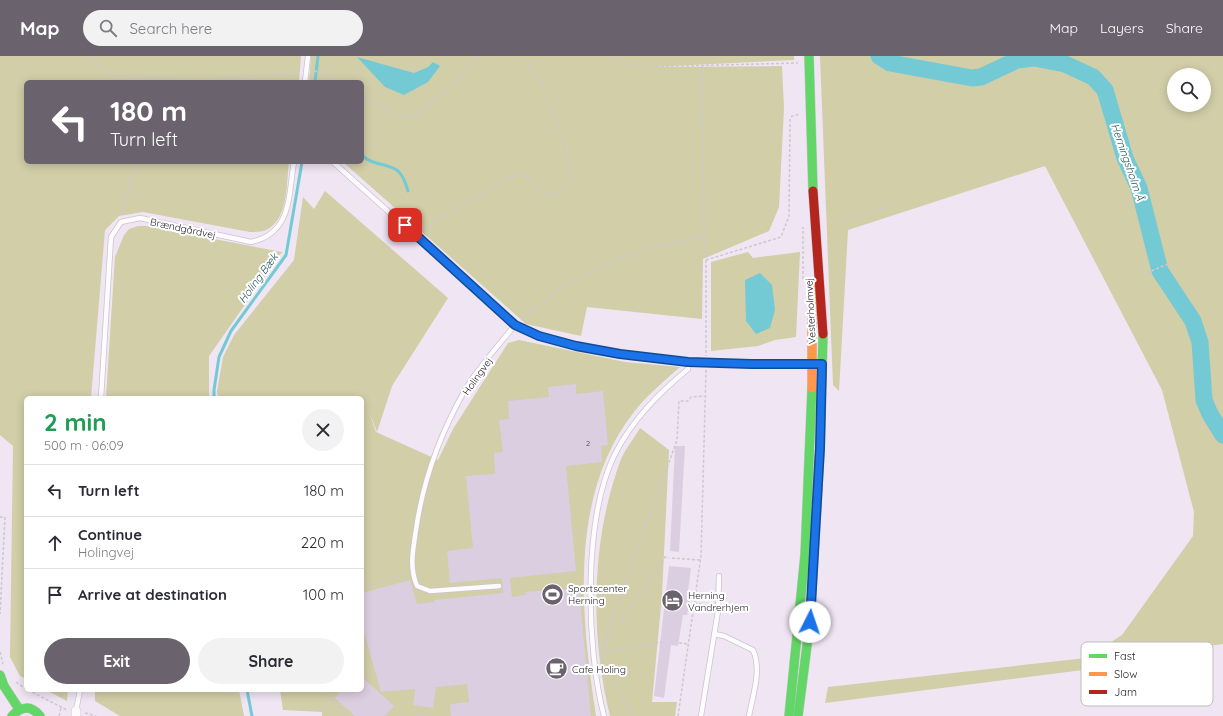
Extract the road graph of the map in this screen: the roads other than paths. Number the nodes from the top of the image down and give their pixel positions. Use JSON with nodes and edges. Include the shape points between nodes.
{"nodes":[{"id":1,"x":308,"y":56,"type":"edge"},
{"id":2,"x":809,"y":56,"type":"edge"},
{"id":3,"x":305,"y":80,"type":"edge"},
{"id":4,"x":294,"y":164,"type":"edge"},
{"id":5,"x":335,"y":164,"type":"edge"},
{"id":6,"x":814,"y":216,"type":"junction"},
{"id":7,"x":515,"y":325,"type":"junction"},
{"id":8,"x":688,"y":362,"type":"junction"},
{"id":9,"x":813,"y":364,"type":"junction"},
{"id":10,"x":822,"y":364,"type":"junction"},
{"id":11,"x":101,"y":396,"type":"edge"},
{"id":12,"x":719,"y":576,"type":"dead end"},
{"id":13,"x":499,"y":586,"type":"dead end"},
{"id":14,"x":714,"y":634,"type":"junction"},
{"id":15,"x":0,"y":675,"type":"edge"},
{"id":16,"x":80,"y":692,"type":"edge"},
{"id":17,"x":19,"y":709,"type":"junction"},
{"id":18,"x":76,"y":713,"type":"edge"},
{"id":19,"x":12,"y":716,"type":"edge"},
{"id":20,"x":40,"y":716,"type":"edge"},
{"id":21,"x":604,"y":716,"type":"edge"},
{"id":22,"x":700,"y":716,"type":"edge"},
{"id":23,"x":749,"y":716,"type":"edge"},
{"id":24,"x":788,"y":716,"type":"edge"},
{"id":25,"x":798,"y":716,"type":"edge"}],
"edges":[{"from":1,"to":3,"type":"lane"},
{"from":2,"to":6,"type":"street","name":"Vesterholmvej"},
{"from":4,"to":11,"type":"lane","name":"Brændgårdvej","via":[[285,217],[277,230],[263,240],[251,242],[140,218],[121,222],[111,237]]},
{"from":5,"to":7,"type":"lane"},
{"from":6,"to":9,"type":"street","name":"Vesterholmvej"},
{"from":6,"to":10,"type":"street","name":"Vesterholmvej","via":[[822,305]]},
{"from":7,"to":8,"type":"lane","via":[[539,336],[576,346]]},
{"from":7,"to":13,"type":"lane","name":"Holingvej","via":[[466,389],[437,448],[418,515],[412,573],[417,586],[430,591]]},
{"from":8,"to":9,"type":"lane"},
{"from":8,"to":21,"type":"lane","via":[[688,369],[651,402],[631,428],[614,456],[601,491],[595,527],[591,609],[593,652]]},
{"from":9,"to":10,"type":"lane"},
{"from":9,"to":24,"type":"street","name":"Vesterholmvej","via":[[804,585]]},
{"from":10,"to":25,"type":"street","name":"Vesterholmvej","via":[[815,557]]},
{"from":12,"to":14,"type":"lane","via":[[719,606]]},
{"from":14,"to":22,"type":"lane"},
{"from":14,"to":23,"type":"lane","via":[[753,650],[757,658],[758,668]]},
{"from":15,"to":17,"type":"street"},
{"from":16,"to":18,"type":"lane"},
{"from":17,"to":19,"type":"street"},
{"from":17,"to":20,"type":"street","via":[[31,708]]}]}
